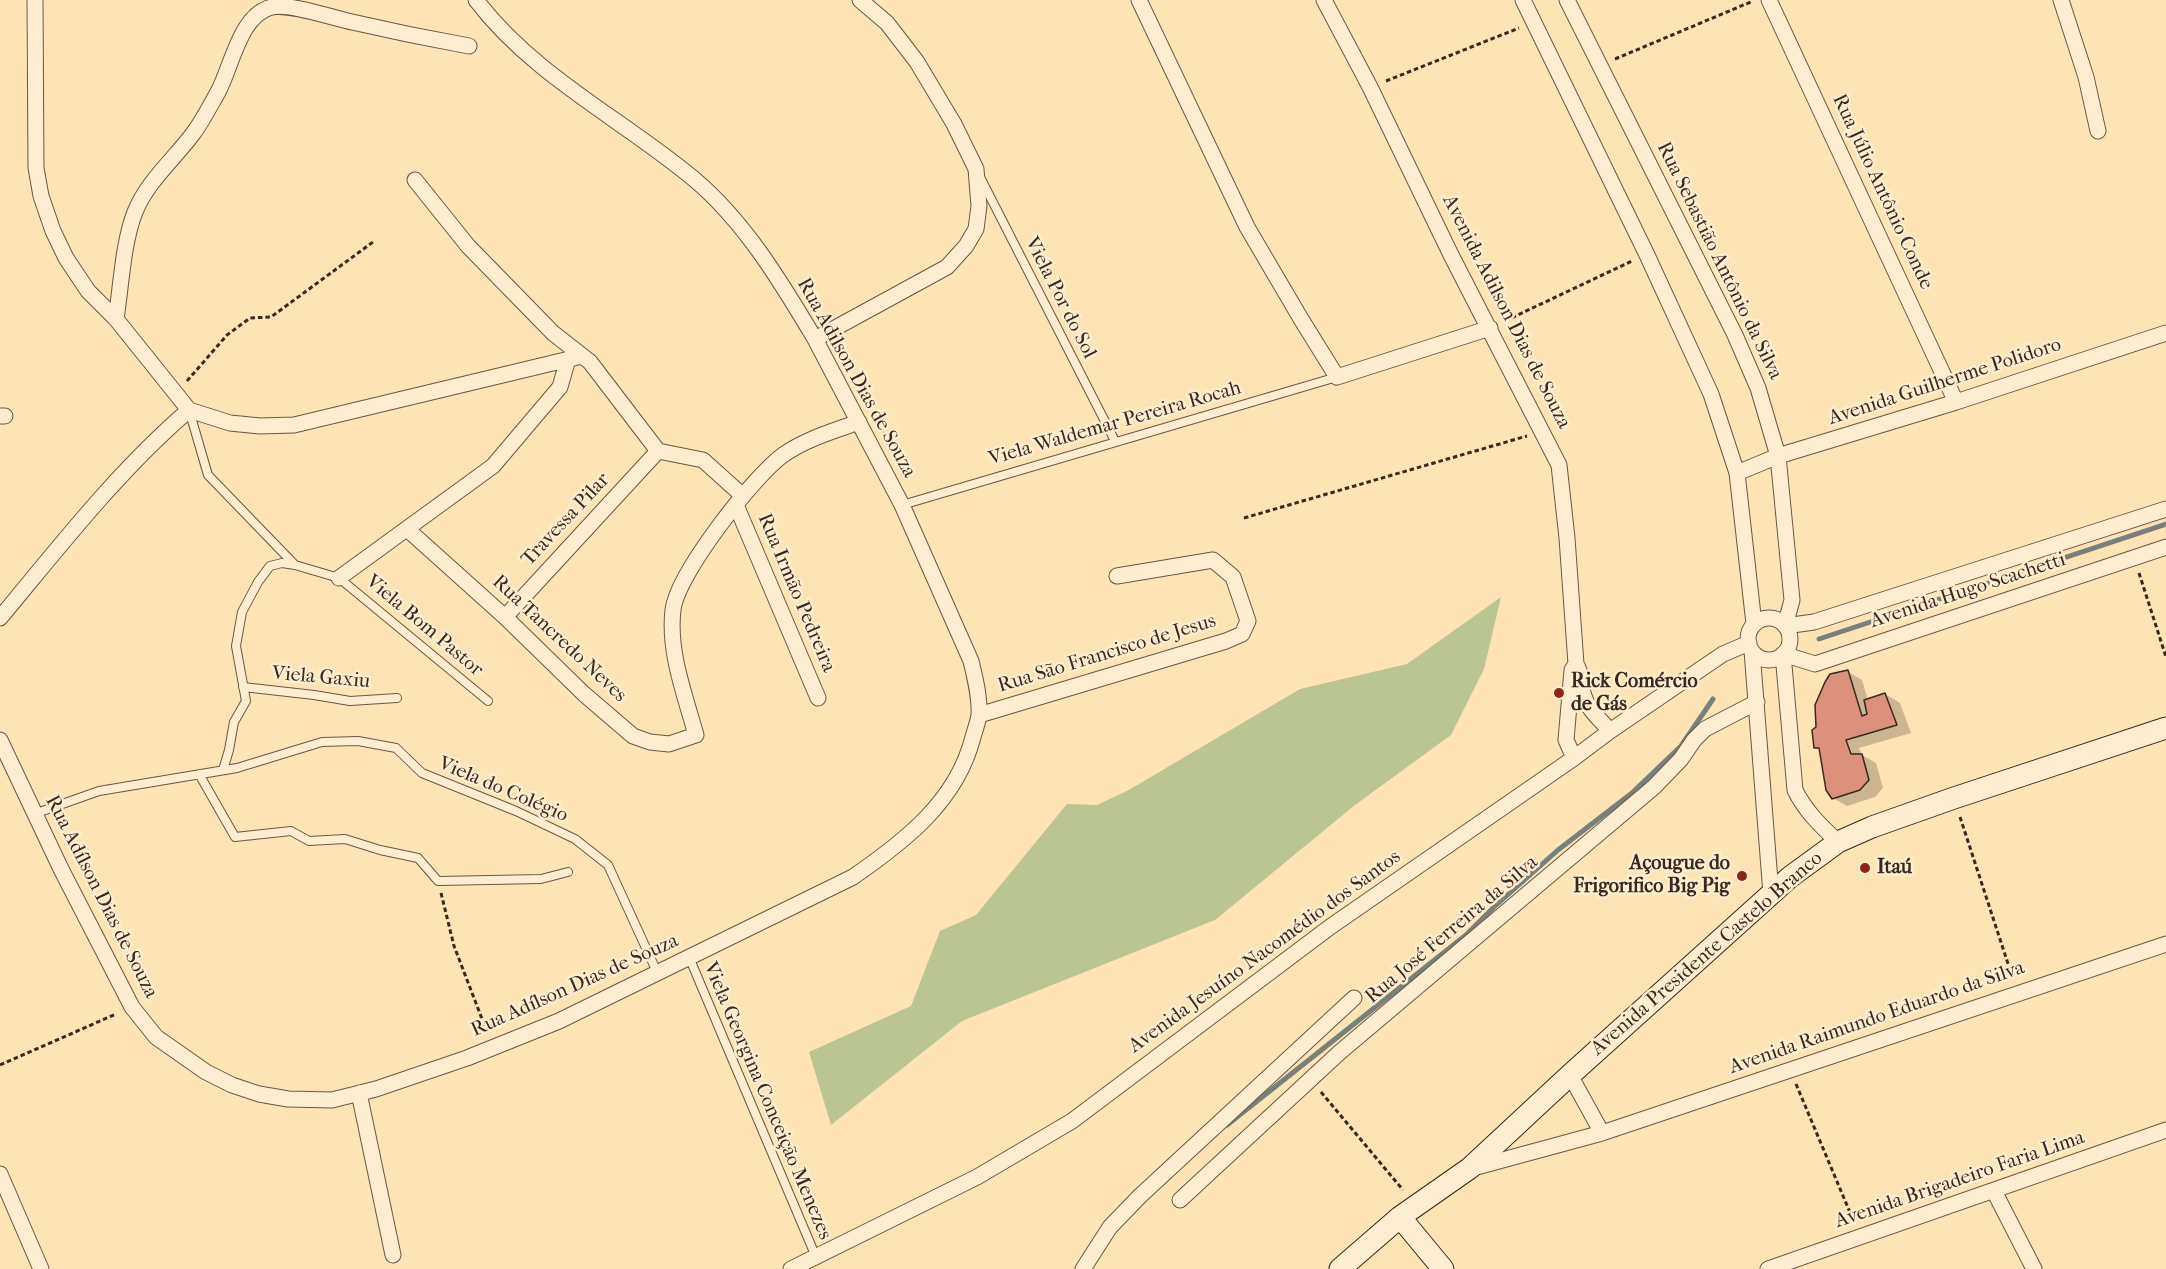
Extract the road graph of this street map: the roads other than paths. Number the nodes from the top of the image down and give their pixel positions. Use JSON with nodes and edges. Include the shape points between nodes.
{"nodes":[{"id":1,"x":35,"y":0,"type":"edge"},
{"id":2,"x":476,"y":0,"type":"edge"},
{"id":3,"x":860,"y":0,"type":"edge"},
{"id":4,"x":1139,"y":0,"type":"edge"},
{"id":5,"x":1324,"y":0,"type":"edge"},
{"id":6,"x":1523,"y":0,"type":"edge"},
{"id":7,"x":1567,"y":0,"type":"edge"},
{"id":8,"x":1769,"y":0,"type":"edge"},
{"id":9,"x":2061,"y":0,"type":"edge"},
{"id":10,"x":469,"y":46,"type":"dead end"},
{"id":11,"x":2098,"y":131,"type":"dead end"},
{"id":12,"x":976,"y":170,"type":"junction"},
{"id":13,"x":415,"y":180,"type":"dead end"},
{"id":14,"x":116,"y":320,"type":"junction"},
{"id":15,"x":1490,"y":328,"type":"junction"},
{"id":16,"x":2166,"y":333,"type":"edge"},
{"id":17,"x":815,"y":339,"type":"junction"},
{"id":18,"x":575,"y":358,"type":"junction"},
{"id":19,"x":1337,"y":376,"type":"junction"},
{"id":20,"x":1956,"y":402,"type":"junction"},
{"id":21,"x":189,"y":410,"type":"junction"},
{"id":22,"x":859,"y":422,"type":"junction"},
{"id":23,"x":1114,"y":441,"type":"junction"},
{"id":24,"x":658,"y":451,"type":"junction"},
{"id":25,"x":1778,"y":456,"type":"junction"},
{"id":26,"x":1737,"y":473,"type":"junction"},
{"id":27,"x":739,"y":501,"type":"junction"},
{"id":28,"x":902,"y":505,"type":"junction"},
{"id":29,"x":2166,"y":509,"type":"edge"},
{"id":30,"x":407,"y":529,"type":"junction"},
{"id":31,"x":2166,"y":547,"type":"edge"},
{"id":32,"x":295,"y":565,"type":"junction"},
{"id":33,"x":1117,"y":576,"type":"dead end"},
{"id":34,"x":339,"y":578,"type":"junction"},
{"id":35,"x":505,"y":617,"type":"junction"},
{"id":36,"x":0,"y":618,"type":"edge"},
{"id":37,"x":1754,"y":624,"type":"junction"},
{"id":38,"x":1785,"y":626,"type":"junction"},
{"id":39,"x":1750,"y":647,"type":"junction"},
{"id":40,"x":1783,"y":654,"type":"junction"},
{"id":41,"x":1576,"y":664,"type":"junction"},
{"id":42,"x":243,"y":687,"type":"junction"},
{"id":43,"x":397,"y":698,"type":"dead end"},
{"id":44,"x":818,"y":698,"type":"dead end"},
{"id":45,"x":488,"y":701,"type":"dead end"},
{"id":46,"x":1757,"y":702,"type":"junction"},
{"id":47,"x":979,"y":716,"type":"junction"},
{"id":48,"x":2166,"y":728,"type":"edge"},
{"id":49,"x":1610,"y":731,"type":"junction"},
{"id":50,"x":0,"y":740,"type":"edge"},
{"id":51,"x":1574,"y":758,"type":"junction"},
{"id":52,"x":223,"y":771,"type":"junction"},
{"id":53,"x":199,"y":774,"type":"junction"},
{"id":54,"x":34,"y":814,"type":"junction"},
{"id":55,"x":1838,"y":842,"type":"junction"},
{"id":56,"x":568,"y":872,"type":"dead end"},
{"id":57,"x":1771,"y":894,"type":"junction"},
{"id":58,"x":2166,"y":944,"type":"edge"},
{"id":59,"x":689,"y":957,"type":"junction"},
{"id":60,"x":657,"y":972,"type":"junction"},
{"id":61,"x":1353,"y":998,"type":"dead end"},
{"id":62,"x":1570,"y":1075,"type":"junction"},
{"id":63,"x":359,"y":1093,"type":"junction"},
{"id":64,"x":2166,"y":1130,"type":"edge"},
{"id":65,"x":1602,"y":1133,"type":"junction"},
{"id":66,"x":1470,"y":1168,"type":"junction"},
{"id":67,"x":0,"y":1174,"type":"edge"},
{"id":68,"x":1994,"y":1191,"type":"junction"},
{"id":69,"x":1180,"y":1200,"type":"dead end"},
{"id":70,"x":1408,"y":1211,"type":"junction"},
{"id":71,"x":393,"y":1255,"type":"dead end"},
{"id":72,"x":819,"y":1263,"type":"edge"},
{"id":73,"x":41,"y":1269,"type":"edge"},
{"id":74,"x":791,"y":1269,"type":"edge"},
{"id":75,"x":1083,"y":1269,"type":"edge"},
{"id":76,"x":1340,"y":1269,"type":"edge"},
{"id":77,"x":1443,"y":1269,"type":"edge"},
{"id":78,"x":1768,"y":1269,"type":"edge"},
{"id":79,"x":2034,"y":1269,"type":"edge"}],
"edges":[{"from":1,"to":14,"type":"street","via":[[36,168],[41,196],[66,258],[88,291]]},
{"from":2,"to":17,"type":"street","name":"Rua Adilson Dias de Souza","via":[[512,42],[694,180],[729,214],[758,249]]},
{"from":3,"to":12,"type":"street","via":[[887,23],[917,62]]},
{"from":4,"to":19,"type":"street","via":[[1247,227]]},
{"from":5,"to":15,"type":"street","name":"Avenida Adilson Dias de Souza"},
{"from":6,"to":26,"type":"street","via":[[1711,394]]},
{"from":7,"to":25,"type":"street","name":"Rua Sebastião Antônio da Silva","via":[[1735,335],[1758,388]]},
{"from":8,"to":20,"type":"street","name":"Rua Júlio Antônio Conde"},
{"from":9,"to":11,"type":"street","via":[[2086,77]]},
{"from":10,"to":14,"type":"street","via":[[299,9],[263,9],[240,38],[219,90],[193,134],[144,195],[135,213]]},
{"from":12,"to":17,"type":"street","via":[[976,229],[947,267]]},
{"from":12,"to":23,"type":"lane","name":"Viela Por do Sol"},
{"from":13,"to":18,"type":"street","via":[[468,246]]},
{"from":14,"to":21,"type":"street"},
{"from":15,"to":19,"type":"street"},
{"from":15,"to":41,"type":"street","name":"Avenida Adilson Dias de Souza","via":[[1559,465]]},
{"from":16,"to":20,"type":"street","name":"Avenida Guilherme Polidoro"},
{"from":17,"to":22,"type":"street","name":"Rua Adilson Dias de Souza"},
{"from":18,"to":21,"type":"street","via":[[294,425],[230,423]]},
{"from":18,"to":24,"type":"street","via":[[590,362]]},
{"from":18,"to":30,"type":"street","via":[[560,387],[493,466]]},
{"from":19,"to":23,"type":"lane","name":"Viela Waldemar Pereira Rocah"},
{"from":20,"to":25,"type":"street","name":"Avenida Guilherme Polidoro"},
{"from":21,"to":32,"type":"lane","via":[[208,475]]},
{"from":21,"to":36,"type":"street","via":[[127,469]]},
{"from":22,"to":27,"type":"street","via":[[784,454],[762,472]]},
{"from":22,"to":28,"type":"street","name":"Rua Adilson Dias de Souza"},
{"from":23,"to":28,"type":"lane","name":"Viela Waldemar Pereira Rocah"},
{"from":24,"to":27,"type":"street","via":[[703,460]]},
{"from":24,"to":35,"type":"street","name":"Travessa Pilar"},
{"from":25,"to":26,"type":"street","name":"Avenida Guilherme Polidoro"},
{"from":25,"to":38,"type":"street","name":"Rua Sebastião Antônio da Silva","via":[[1792,600]]},
{"from":26,"to":37,"type":"street"},
{"from":27,"to":35,"type":"street","name":"Rua Tancredo Neves","via":[[697,557],[676,593],[673,607],[674,654],[696,735],[669,744],[633,736]]},
{"from":27,"to":44,"type":"street","name":"Rua Irmão Pedreira"},
{"from":28,"to":47,"type":"street","name":"Rua Adilson Dias de Souza","via":[[971,661]]},
{"from":29,"to":38,"type":"street","name":"Avenida Hugo Scachetti","via":[[1814,622]]},
{"from":30,"to":34,"type":"street"},
{"from":30,"to":35,"type":"street","name":"Rua Tancredo Neves"},
{"from":31,"to":40,"type":"street","name":"Avenida Hugo Scachetti","via":[[1815,664]]},
{"from":32,"to":34,"type":"lane"},
{"from":32,"to":42,"type":"lane","via":[[270,566],[242,612],[236,646]]},
{"from":33,"to":47,"type":"street","name":"Rua São Francisco de Jesus","via":[[1213,560],[1233,577],[1248,621],[1242,634],[1226,641]]},
{"from":34,"to":45,"type":"lane","name":"Viela Bom Pastor"},
{"from":37,"to":38,"type":"street","via":[[1770,618]]},
{"from":37,"to":39,"type":"street","via":[[1749,632]]},
{"from":38,"to":40,"type":"street","via":[[1790,642]]},
{"from":39,"to":40,"type":"street","via":[[1763,659]]},
{"from":39,"to":46,"type":"street"},
{"from":39,"to":49,"type":"street","name":"Avenida Jesuíno Nacomédio dos Santos","via":[[1723,654]]},
{"from":40,"to":55,"type":"street","via":[[1795,790],[1799,800]]},
{"from":41,"to":49,"type":"street","name":"Avenida Adilson Dias de Souza","via":[[1588,704]]},
{"from":41,"to":51,"type":"street","name":"Avenida Adilson Dias de Souza","via":[[1572,670],[1566,740]]},
{"from":42,"to":43,"type":"lane","name":"Viela Gaxiu","via":[[350,701]]},
{"from":42,"to":52,"type":"lane","via":[[246,701],[234,722]]},
{"from":46,"to":57,"type":"street"},
{"from":46,"to":69,"type":"street","name":"Rua José Ferreira da Silva","via":[[1706,729],[1654,787],[1311,1079]]},
{"from":47,"to":59,"type":"street","name":"Rua Adílson Dias de Souza","via":[[964,767],[953,786],[930,816],[896,847],[853,877]]},
{"from":48,"to":55,"type":"street","name":"Avenida Presidente Castelo Branco","via":[[1954,798]]},
{"from":49,"to":51,"type":"street","name":"Avenida Jesuíno Nacomédio dos Santos"},
{"from":50,"to":54,"type":"street","name":"Rua Adílson Dias de Souza"},
{"from":51,"to":72,"type":"street","name":"Avenida Jesuíno Nacomédio dos Santos","via":[[1330,927],[1072,1121],[977,1178]]},
{"from":52,"to":53,"type":"lane","name":"Viela do Colégio"},
{"from":52,"to":60,"type":"lane","name":"Viela do Colégio","via":[[322,742],[358,741],[396,748],[422,773],[575,839],[608,865]]},
{"from":53,"to":54,"type":"lane","name":"Viela do Colégio","via":[[99,791]]},
{"from":53,"to":56,"type":"lane","via":[[235,837],[291,831],[309,841],[345,839],[418,858],[438,881],[541,879]]},
{"from":54,"to":63,"type":"street","name":"Rua Adílson Dias de Souza","via":[[132,1007],[156,1037],[232,1085],[260,1094],[332,1100]]},
{"from":55,"to":57,"type":"street","name":"Avenida Presidente Castelo Branco"},
{"from":57,"to":62,"type":"street","name":"Avenida Presidente Castelo Branco"},
{"from":58,"to":65,"type":"street","name":"Avenida Raimundo Eduardo da Silva"},
{"from":59,"to":60,"type":"street","name":"Rua Adílson Dias de Souza"},
{"from":59,"to":72,"type":"lane","name":"Viela Georgina Conceição Menezes"},
{"from":60,"to":63,"type":"street","name":"Rua Adílson Dias de Souza","via":[[559,1021]]},
{"from":61,"to":75,"type":"street","name":"Rua José Ferreira da Silva","via":[[1140,1196],[1110,1227]]},
{"from":62,"to":65,"type":"street"},
{"from":62,"to":66,"type":"street","name":"Avenida Presidente Castelo Branco"},
{"from":63,"to":71,"type":"street"},
{"from":64,"to":68,"type":"street","name":"Avenida Brigadeiro Faria Lima"},
{"from":65,"to":66,"type":"street","name":"Avenida Raimundo Eduardo da Silva"},
{"from":66,"to":70,"type":"street","name":"Avenida Presidente Castelo Branco"},
{"from":67,"to":73,"type":"street"},
{"from":68,"to":78,"type":"street","name":"Avenida Brigadeiro Faria Lima"},
{"from":68,"to":79,"type":"street"},
{"from":70,"to":76,"type":"street","name":"Avenida Presidente Castelo Branco"},
{"from":70,"to":77,"type":"street"},
{"from":72,"to":74,"type":"street","name":"Avenida Jesuíno Nacomédio dos Santos"}]}
